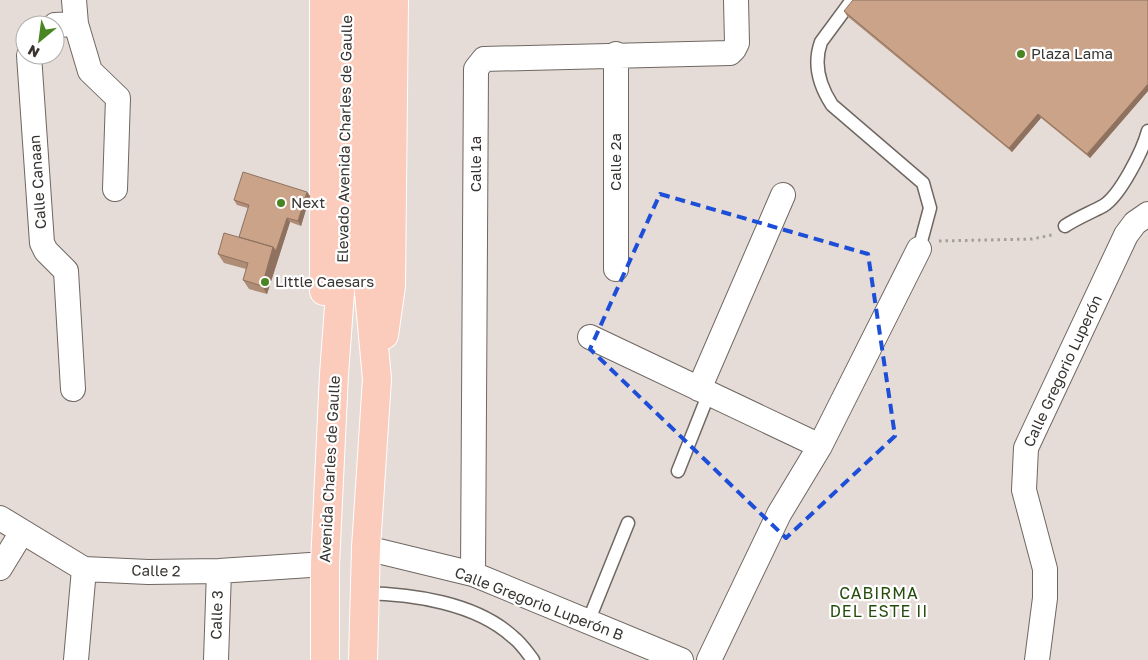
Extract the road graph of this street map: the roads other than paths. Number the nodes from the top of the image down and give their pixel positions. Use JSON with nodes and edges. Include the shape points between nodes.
{"nodes":[{"id":1,"x":74,"y":0,"type":"edge"},
{"id":2,"x":324,"y":0,"type":"edge"},
{"id":3,"x":348,"y":0,"type":"edge"},
{"id":4,"x":372,"y":0,"type":"edge"},
{"id":5,"x":394,"y":0,"type":"edge"},
{"id":6,"x":736,"y":0,"type":"edge"},
{"id":7,"x":852,"y":0,"type":"edge"},
{"id":8,"x":65,"y":24,"type":"edge"},
{"id":9,"x":616,"y":54,"type":"junction"},
{"id":10,"x":30,"y":65,"type":"edge"},
{"id":11,"x":1148,"y":131,"type":"edge"},
{"id":12,"x":115,"y":188,"type":"dead end"},
{"id":13,"x":783,"y":195,"type":"dead end"},
{"id":14,"x":1148,"y":214,"type":"edge"},
{"id":15,"x":1064,"y":226,"type":"road end"},
{"id":16,"x":920,"y":245,"type":"joint"},
{"id":17,"x":616,"y":269,"type":"dead end"},
{"id":18,"x":341,"y":279,"type":"joint"},
{"id":19,"x":590,"y":337,"type":"dead end"},
{"id":20,"x":334,"y":374,"type":"junction"},
{"id":21,"x":377,"y":379,"type":"junction"},
{"id":22,"x":73,"y":389,"type":"dead end"},
{"id":23,"x":704,"y":391,"type":"junction"},
{"id":24,"x":820,"y":446,"type":"junction"},
{"id":25,"x":678,"y":471,"type":"dead end"},
{"id":26,"x":0,"y":518,"type":"edge"},
{"id":27,"x":628,"y":523,"type":"dead end"},
{"id":28,"x":22,"y":532,"type":"junction"},
{"id":29,"x":366,"y":548,"type":"junction"},
{"id":30,"x":325,"y":564,"type":"junction"},
{"id":31,"x":0,"y":568,"type":"edge"},
{"id":32,"x":84,"y":569,"type":"junction"},
{"id":33,"x":219,"y":571,"type":"junction"},
{"id":34,"x":473,"y":574,"type":"junction"},
{"id":35,"x":364,"y":593,"type":"junction"},
{"id":36,"x":588,"y":622,"type":"junction"},
{"id":37,"x":76,"y":660,"type":"edge"},
{"id":38,"x":216,"y":660,"type":"edge"},
{"id":39,"x":325,"y":660,"type":"edge"},
{"id":40,"x":364,"y":660,"type":"edge"},
{"id":41,"x":533,"y":660,"type":"edge"},
{"id":42,"x":681,"y":660,"type":"edge"},
{"id":43,"x":709,"y":660,"type":"edge"},
{"id":44,"x":1037,"y":660,"type":"edge"}],
"edges":[{"from":1,"to":8,"type":"street"},
{"from":2,"to":20,"type":"main road","via":[[322,276]]},
{"from":3,"to":18,"type":"main road","name":"Elevado Avenida Charles de Gaulle"},
{"from":4,"to":21,"type":"main road","name":"Elevado Avenida Charles de Gaulle","via":[[368,282]]},
{"from":5,"to":21,"type":"main road","via":[[391,286]]},
{"from":6,"to":9,"type":"street","name":"Calle 1a","via":[[736,43],[730,53]]},
{"from":7,"to":16,"type":"lane","via":[[818,49],[817,65],[822,89],[832,105],[923,183],[930,208]]},
{"from":8,"to":12,"type":"street","via":[[90,71],[118,98]]},
{"from":9,"to":17,"type":"street","name":"Calle 2a"},
{"from":9,"to":34,"type":"street","name":"Calle 1a","via":[[484,59],[476,68]]},
{"from":10,"to":22,"type":"street","name":"Calle Canaan","via":[[42,243],[66,271]]},
{"from":11,"to":15,"type":"lane","via":[[1144,147],[1130,172],[1105,205]]},
{"from":13,"to":23,"type":"street"},
{"from":14,"to":44,"type":"street","name":"Calle Gregorio Luperón","via":[[1126,235],[1026,448],[1024,490],[1045,576]]},
{"from":16,"to":24,"type":"street"},
{"from":18,"to":20,"type":"main road","name":"Avenida Charles de Gaulle"},
{"from":19,"to":23,"type":"street"},
{"from":20,"to":30,"type":"main road","name":"Avenida Charles de Gaulle"},
{"from":21,"to":29,"type":"main road"},
{"from":23,"to":24,"type":"street"},
{"from":23,"to":25,"type":"lane"},
{"from":24,"to":43,"type":"street","via":[[778,514]]},
{"from":26,"to":28,"type":"street","name":"Calle 2"},
{"from":27,"to":36,"type":"lane"},
{"from":28,"to":31,"type":"street"},
{"from":28,"to":32,"type":"street","name":"Calle 2"},
{"from":29,"to":34,"type":"street","name":"Calle Gregorio Luperón B"},
{"from":29,"to":35,"type":"main road"},
{"from":30,"to":33,"type":"street","name":"Calle 2"},
{"from":30,"to":39,"type":"main road","name":"Avenida Charles de Gaulle"},
{"from":32,"to":33,"type":"street","name":"Calle 2"},
{"from":32,"to":37,"type":"street"},
{"from":33,"to":38,"type":"street","name":"Calle 3"},
{"from":34,"to":36,"type":"street","name":"Calle Gregorio Luperón B"},
{"from":35,"to":40,"type":"main road"},
{"from":35,"to":41,"type":"lane","via":[[404,594],[447,603],[494,623],[513,637]]},
{"from":36,"to":42,"type":"street","name":"Calle Gregorio Luperón B"}]}
